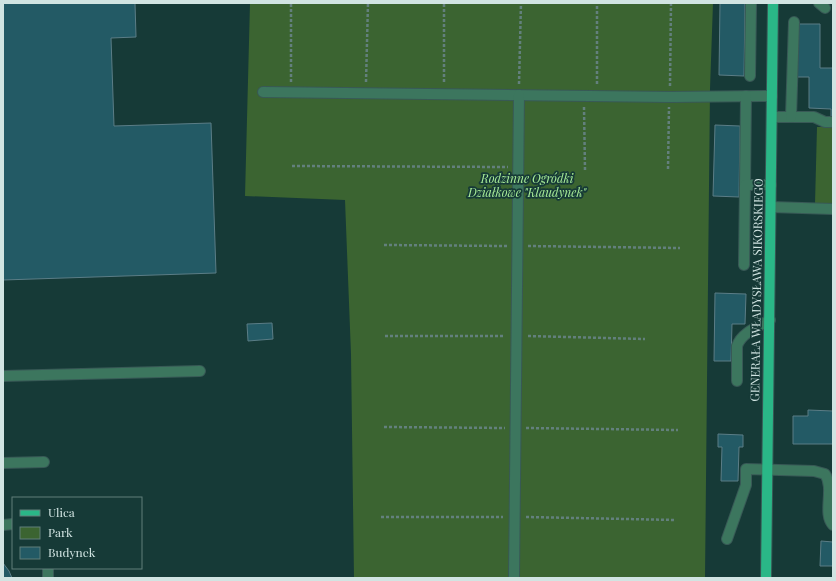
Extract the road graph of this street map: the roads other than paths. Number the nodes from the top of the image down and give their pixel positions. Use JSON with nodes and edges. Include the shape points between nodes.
{"nodes":[{"id":1,"x":751,"y":3,"type":"edge"},
{"id":2,"x":773,"y":3,"type":"edge"},
{"id":3,"x":794,"y":22,"type":"dead end"},
{"id":4,"x":750,"y":76,"type":"dead end"},
{"id":5,"x":263,"y":92,"type":"dead end"},
{"id":6,"x":519,"y":95,"type":"junction"},
{"id":7,"x":746,"y":96,"type":"junction"},
{"id":8,"x":772,"y":96,"type":"junction"},
{"id":9,"x":772,"y":117,"type":"junction"},
{"id":10,"x":791,"y":117,"type":"junction"},
{"id":11,"x":833,"y":122,"type":"edge"},
{"id":12,"x":771,"y":184,"type":"junction"},
{"id":13,"x":745,"y":185,"type":"junction"},
{"id":14,"x":771,"y":207,"type":"junction"},
{"id":15,"x":833,"y":209,"type":"edge"},
{"id":16,"x":744,"y":265,"type":"dead end"},
{"id":17,"x":770,"y":320,"type":"junction"},
{"id":18,"x":200,"y":371,"type":"dead end"},
{"id":19,"x":3,"y":376,"type":"edge"},
{"id":20,"x":737,"y":381,"type":"dead end"},
{"id":21,"x":44,"y":462,"type":"dead end"},
{"id":22,"x":3,"y":463,"type":"edge"},
{"id":23,"x":768,"y":469,"type":"junction"},
{"id":24,"x":833,"y":525,"type":"edge"},
{"id":25,"x":727,"y":539,"type":"dead end"},
{"id":26,"x":514,"y":578,"type":"edge"},
{"id":27,"x":766,"y":578,"type":"edge"}],
"edges":[{"from":1,"to":4,"type":"lane"},
{"from":2,"to":8,"type":"main road","name":"GENERAŁA WŁADYSŁAWA SIKORSKIEGO"},
{"from":3,"to":10,"type":"lane"},
{"from":5,"to":6,"type":"lane"},
{"from":6,"to":7,"type":"lane"},
{"from":6,"to":26,"type":"lane"},
{"from":7,"to":8,"type":"lane"},
{"from":7,"to":13,"type":"lane"},
{"from":8,"to":9,"type":"main road","name":"GENERAŁA WŁADYSŁAWA SIKORSKIEGO"},
{"from":9,"to":10,"type":"lane"},
{"from":9,"to":12,"type":"main road","name":"GENERAŁA WŁADYSŁAWA SIKORSKIEGO"},
{"from":10,"to":11,"type":"lane","via":[[814,117],[824,122]]},
{"from":12,"to":13,"type":"lane"},
{"from":12,"to":14,"type":"main road","name":"GENERAŁA WŁADYSŁAWA SIKORSKIEGO"},
{"from":13,"to":16,"type":"lane"},
{"from":14,"to":15,"type":"lane"},
{"from":14,"to":17,"type":"main road","name":"GENERAŁA WŁADYSŁAWA SIKORSKIEGO"},
{"from":17,"to":20,"type":"lane","via":[[739,341]]},
{"from":17,"to":23,"type":"main road","name":"GENERAŁA WŁADYSŁAWA SIKORSKIEGO"},
{"from":18,"to":19,"type":"lane"},
{"from":21,"to":22,"type":"lane"},
{"from":23,"to":24,"type":"lane","via":[[814,471],[825,474],[830,482],[829,520]]},
{"from":23,"to":25,"type":"lane","via":[[746,469],[746,485]]},
{"from":23,"to":27,"type":"main road","name":"GENERAŁA WŁADYSŁAWA SIKORSKIEGO"}]}
